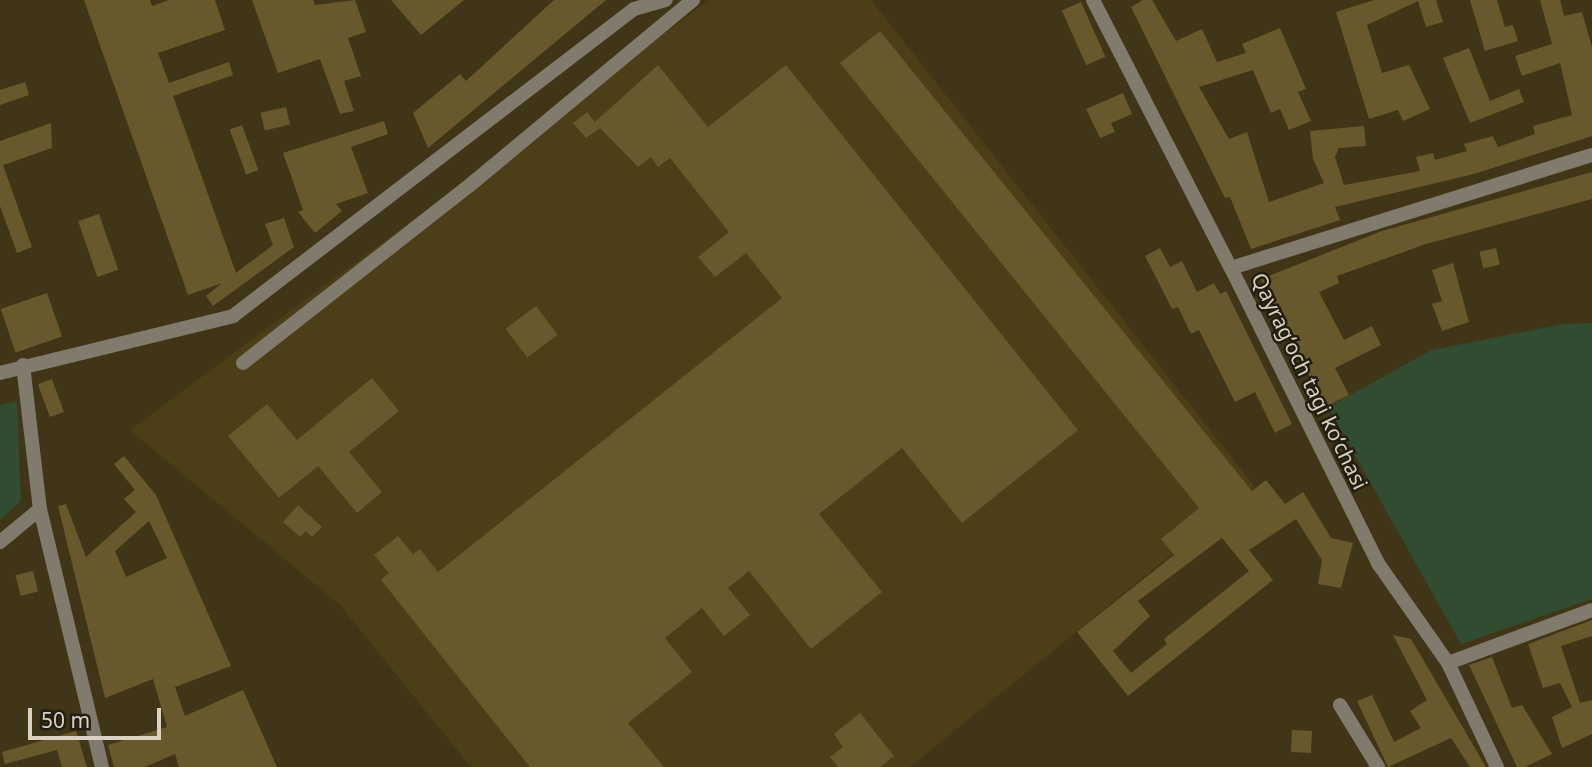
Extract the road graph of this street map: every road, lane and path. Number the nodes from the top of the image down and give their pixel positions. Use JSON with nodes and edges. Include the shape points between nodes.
{"nodes":[{"id":1,"x":666,"y":0,"type":"edge"},
{"id":2,"x":676,"y":0,"type":"edge"},
{"id":3,"x":692,"y":0,"type":"edge"},
{"id":4,"x":1093,"y":0,"type":"edge"},
{"id":5,"x":1592,"y":155,"type":"edge"},
{"id":6,"x":1231,"y":268,"type":"junction"},
{"id":7,"x":243,"y":363,"type":"dead end"},
{"id":8,"x":23,"y":365,"type":"junction"},
{"id":9,"x":0,"y":373,"type":"edge"},
{"id":10,"x":40,"y":509,"type":"junction"},
{"id":11,"x":0,"y":542,"type":"edge"},
{"id":12,"x":1592,"y":610,"type":"edge"},
{"id":13,"x":1448,"y":663,"type":"junction"},
{"id":14,"x":1340,"y":705,"type":"dead end"},
{"id":15,"x":102,"y":767,"type":"edge"},
{"id":16,"x":1378,"y":767,"type":"edge"},
{"id":17,"x":1497,"y":767,"type":"edge"}],
"edges":[{"from":1,"to":8,"type":"street","via":[[634,9],[233,316]]},
{"from":2,"to":3,"type":"street"},
{"from":3,"to":7,"type":"street","via":[[470,185]]},
{"from":4,"to":6,"type":"street"},
{"from":5,"to":6,"type":"street","name":"Qayragʻoch tagi koʻchasi"},
{"from":6,"to":13,"type":"street","name":"Qayragʻoch tagi koʻchasi","via":[[1378,565]]},
{"from":8,"to":9,"type":"street"},
{"from":8,"to":10,"type":"street"},
{"from":10,"to":11,"type":"street"},
{"from":10,"to":15,"type":"street"},
{"from":12,"to":13,"type":"street"},
{"from":13,"to":17,"type":"street","name":"Qayragʻoch tagi koʻchasi"},
{"from":14,"to":16,"type":"street"}]}
